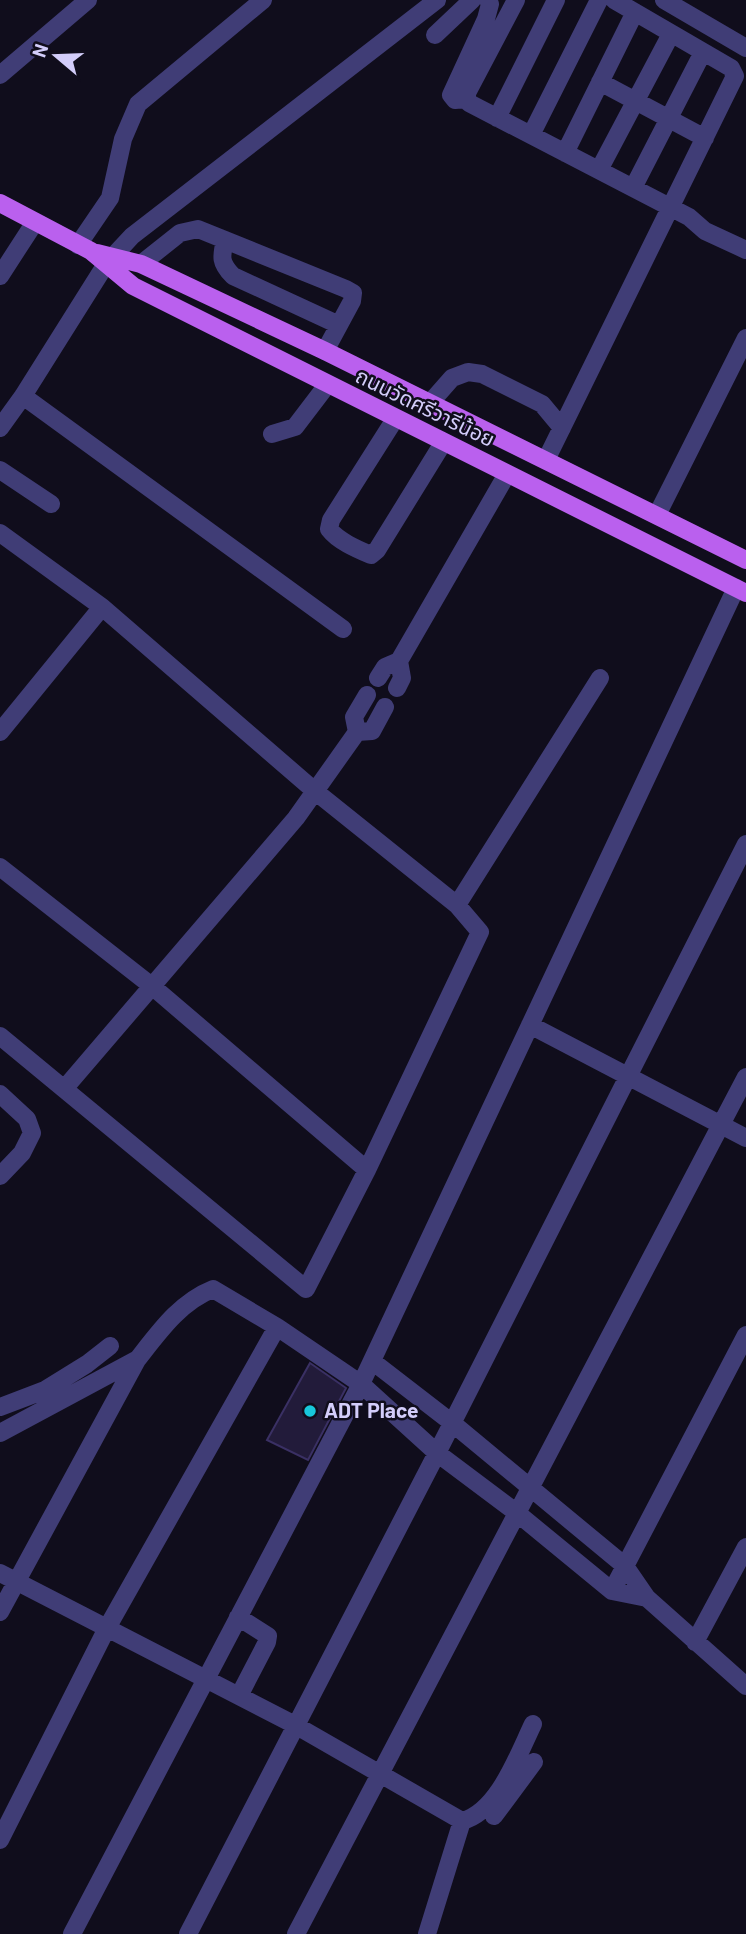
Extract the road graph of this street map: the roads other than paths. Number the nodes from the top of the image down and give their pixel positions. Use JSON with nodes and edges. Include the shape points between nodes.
{"nodes":[{"id":1,"x":89,"y":0,"type":"edge"},
{"id":2,"x":263,"y":0,"type":"edge"},
{"id":3,"x":437,"y":0,"type":"edge"},
{"id":4,"x":472,"y":0,"type":"edge"},
{"id":5,"x":488,"y":0,"type":"edge"},
{"id":6,"x":516,"y":0,"type":"edge"},
{"id":7,"x":556,"y":0,"type":"edge"},
{"id":8,"x":599,"y":0,"type":"edge"},
{"id":9,"x":614,"y":0,"type":"edge"},
{"id":10,"x":664,"y":0,"type":"edge"},
{"id":11,"x":635,"y":12,"type":"junction"},
{"id":12,"x":671,"y":34,"type":"junction"},
{"id":13,"x":435,"y":35,"type":"dead end"},
{"id":14,"x":746,"y":48,"type":"edge"},
{"id":15,"x":703,"y":52,"type":"junction"},
{"id":16,"x":0,"y":75,"type":"edge"},
{"id":17,"x":600,"y":82,"type":"junction"},
{"id":18,"x":467,"y":99,"type":"junction"},
{"id":19,"x":636,"y":101,"type":"junction"},
{"id":20,"x":497,"y":117,"type":"junction"},
{"id":21,"x":669,"y":118,"type":"junction"},
{"id":22,"x":531,"y":135,"type":"junction"},
{"id":23,"x":705,"y":138,"type":"junction"},
{"id":24,"x":565,"y":153,"type":"junction"},
{"id":25,"x":599,"y":170,"type":"junction"},
{"id":26,"x":633,"y":188,"type":"junction"},
{"id":27,"x":0,"y":203,"type":"edge"},
{"id":28,"x":671,"y":207,"type":"junction"},
{"id":29,"x":35,"y":222,"type":"junction"},
{"id":30,"x":225,"y":240,"type":"junction"},
{"id":31,"x":84,"y":248,"type":"junction"},
{"id":32,"x":746,"y":250,"type":"edge"},
{"id":33,"x":109,"y":260,"type":"junction"},
{"id":34,"x":141,"y":264,"type":"junction"},
{"id":35,"x":0,"y":276,"type":"edge"},
{"id":36,"x":339,"y":325,"type":"junction"},
{"id":37,"x":746,"y":338,"type":"edge"},
{"id":38,"x":326,"y":351,"type":"junction"},
{"id":39,"x":320,"y":381,"type":"junction"},
{"id":40,"x":23,"y":396,"type":"junction"},
{"id":41,"x":430,"y":403,"type":"junction"},
{"id":42,"x":395,"y":419,"type":"junction"},
{"id":43,"x":0,"y":428,"type":"edge"},
{"id":44,"x":562,"y":428,"type":"junction"},
{"id":45,"x":272,"y":434,"type":"dead end"},
{"id":46,"x":443,"y":443,"type":"junction"},
{"id":47,"x":546,"y":460,"type":"junction"},
{"id":48,"x":0,"y":470,"type":"edge"},
{"id":49,"x":507,"y":474,"type":"junction"},
{"id":50,"x":51,"y":504,"type":"dead end"},
{"id":51,"x":657,"y":515,"type":"junction"},
{"id":52,"x":0,"y":533,"type":"edge"},
{"id":53,"x":746,"y":560,"type":"edge"},
{"id":54,"x":741,"y":591,"type":"edge"},
{"id":55,"x":102,"y":607,"type":"junction"},
{"id":56,"x":343,"y":629,"type":"dead end"},
{"id":57,"x":399,"y":661,"type":"junction"},
{"id":58,"x":377,"y":678,"type":"dead end"},
{"id":59,"x":600,"y":678,"type":"dead end"},
{"id":60,"x":397,"y":688,"type":"dead end"},
{"id":61,"x":367,"y":695,"type":"dead end"},
{"id":62,"x":385,"y":707,"type":"dead end"},
{"id":63,"x":0,"y":732,"type":"edge"},
{"id":64,"x":357,"y":732,"type":"junction"},
{"id":65,"x":316,"y":792,"type":"junction"},
{"id":66,"x":746,"y":844,"type":"edge"},
{"id":67,"x":0,"y":867,"type":"edge"},
{"id":68,"x":457,"y":905,"type":"junction"},
{"id":69,"x":153,"y":987,"type":"junction"},
{"id":70,"x":530,"y":1025,"type":"junction"},
{"id":71,"x":0,"y":1035,"type":"edge"},
{"id":72,"x":628,"y":1076,"type":"junction"},
{"id":73,"x":746,"y":1077,"type":"edge"},
{"id":74,"x":64,"y":1089,"type":"junction"},
{"id":75,"x":0,"y":1094,"type":"edge"},
{"id":76,"x":721,"y":1124,"type":"junction"},
{"id":77,"x":746,"y":1138,"type":"edge"},
{"id":78,"x":367,"y":1170,"type":"junction"},
{"id":79,"x":0,"y":1176,"type":"edge"},
{"id":80,"x":277,"y":1327,"type":"junction"},
{"id":81,"x":746,"y":1335,"type":"edge"},
{"id":82,"x":110,"y":1346,"type":"dead end"},
{"id":83,"x":137,"y":1360,"type":"junction"},
{"id":84,"x":372,"y":1361,"type":"junction"},
{"id":85,"x":361,"y":1384,"type":"junction"},
{"id":86,"x":0,"y":1407,"type":"edge"},
{"id":87,"x":451,"y":1422,"type":"junction"},
{"id":88,"x":0,"y":1433,"type":"edge"},
{"id":89,"x":437,"y":1453,"type":"junction"},
{"id":90,"x":531,"y":1487,"type":"junction"},
{"id":91,"x":517,"y":1513,"type":"junction"},
{"id":92,"x":746,"y":1547,"type":"edge"},
{"id":93,"x":625,"y":1566,"type":"junction"},
{"id":94,"x":8,"y":1577,"type":"edge"},
{"id":95,"x":612,"y":1591,"type":"junction"},
{"id":96,"x":647,"y":1598,"type":"junction"},
{"id":97,"x":0,"y":1612,"type":"edge"},
{"id":98,"x":238,"y":1617,"type":"junction"},
{"id":99,"x":107,"y":1628,"type":"junction"},
{"id":100,"x":695,"y":1642,"type":"junction"},
{"id":101,"x":205,"y":1678,"type":"junction"},
{"id":102,"x":746,"y":1686,"type":"edge"},
{"id":103,"x":239,"y":1696,"type":"junction"},
{"id":104,"x":533,"y":1724,"type":"dead end"},
{"id":105,"x":295,"y":1725,"type":"junction"},
{"id":106,"x":534,"y":1762,"type":"dead end"},
{"id":107,"x":381,"y":1773,"type":"junction"},
{"id":108,"x":468,"y":1820,"type":"junction"},
{"id":109,"x":0,"y":1840,"type":"edge"},
{"id":110,"x":433,"y":1932,"type":"edge"},
{"id":111,"x":72,"y":1934,"type":"edge"},
{"id":112,"x":188,"y":1934,"type":"edge"},
{"id":113,"x":296,"y":1934,"type":"edge"}],
"edges":[{"from":1,"to":16,"type":"street"},
{"from":2,"to":31,"type":"street","via":[[138,104],[123,139],[110,198]]},
{"from":3,"to":33,"type":"street","via":[[149,222]]},
{"from":4,"to":13,"type":"street"},
{"from":5,"to":18,"type":"street","via":[[486,19],[451,95],[455,100]]},
{"from":6,"to":18,"type":"street"},
{"from":7,"to":20,"type":"street"},
{"from":8,"to":22,"type":"street"},
{"from":9,"to":11,"type":"street"},
{"from":10,"to":14,"type":"street"},
{"from":11,"to":12,"type":"street"},
{"from":11,"to":17,"type":"street"},
{"from":12,"to":15,"type":"street"},
{"from":12,"to":19,"type":"street"},
{"from":15,"to":21,"type":"street"},
{"from":15,"to":23,"type":"street","via":[[735,76]]},
{"from":17,"to":19,"type":"street"},
{"from":17,"to":24,"type":"street"},
{"from":18,"to":20,"type":"street"},
{"from":19,"to":21,"type":"street"},
{"from":19,"to":25,"type":"street"},
{"from":20,"to":22,"type":"street"},
{"from":21,"to":23,"type":"street"},
{"from":21,"to":26,"type":"street"},
{"from":22,"to":24,"type":"street"},
{"from":23,"to":28,"type":"street"},
{"from":24,"to":25,"type":"street"},
{"from":25,"to":26,"type":"street"},
{"from":26,"to":28,"type":"street"},
{"from":27,"to":29,"type":"main road","name":"ถนนวัดศรีวารีน้อย"},
{"from":28,"to":32,"type":"street","via":[[705,231]]},
{"from":28,"to":44,"type":"street"},
{"from":29,"to":31,"type":"main road","name":"ถนนวัดศรีวารีน้อย"},
{"from":29,"to":35,"type":"street"},
{"from":30,"to":34,"type":"street","via":[[198,229],[180,233]]},
{"from":30,"to":36,"type":"street","via":[[222,266],[233,276]]},
{"from":30,"to":36,"type":"street","via":[[353,293]]},
{"from":31,"to":33,"type":"main road","name":"ถนนวัดศรีวารีน้อย"},
{"from":33,"to":34,"type":"main road","name":"ถนนวัดศรีวารีน้อย"},
{"from":33,"to":39,"type":"main road","name":"ถนนวัดศรีวารีน้อย","via":[[133,286]]},
{"from":33,"to":40,"type":"street"},
{"from":34,"to":38,"type":"main road","name":"ถนนวัดศรีวารีน้อย"},
{"from":36,"to":38,"type":"street"},
{"from":37,"to":51,"type":"street"},
{"from":38,"to":39,"type":"main road"},
{"from":38,"to":41,"type":"main road","name":"ถนนวัดศรีวารีน้อย"},
{"from":39,"to":42,"type":"main road","name":"ถนนวัดศรีวารีน้อย"},
{"from":39,"to":45,"type":"street","via":[[295,427]]},
{"from":40,"to":43,"type":"street"},
{"from":40,"to":56,"type":"street"},
{"from":41,"to":44,"type":"street","via":[[452,378],[468,372],[482,374],[542,404]]},
{"from":41,"to":47,"type":"main road","name":"ถนนวัดศรีวารีน้อย"},
{"from":42,"to":46,"type":"main road","name":"ถนนวัดศรีวารีน้อย"},
{"from":42,"to":46,"type":"street","via":[[331,520],[329,529],[334,535],[362,551],[371,555],[377,550]]},
{"from":44,"to":47,"type":"street"},
{"from":46,"to":49,"type":"main road","name":"ถนนวัดศรีวารีน้อย"},
{"from":47,"to":51,"type":"main road","name":"ถนนวัดศรีวารีน้อย"},
{"from":48,"to":50,"type":"street"},
{"from":49,"to":54,"type":"main road","name":"ถนนวัดศรีวารีน้อย"},
{"from":49,"to":57,"type":"street"},
{"from":51,"to":53,"type":"main road","name":"ถนนวัดศรีวารีน้อย"},
{"from":52,"to":55,"type":"street"},
{"from":54,"to":70,"type":"street"},
{"from":55,"to":63,"type":"street"},
{"from":55,"to":65,"type":"street"},
{"from":57,"to":58,"type":"street","via":[[384,667]]},
{"from":57,"to":60,"type":"street","via":[[402,678]]},
{"from":59,"to":68,"type":"street"},
{"from":61,"to":64,"type":"street","via":[[354,717]]},
{"from":62,"to":64,"type":"street","via":[[372,731]]},
{"from":64,"to":65,"type":"street"},
{"from":65,"to":68,"type":"street"},
{"from":65,"to":69,"type":"street"},
{"from":66,"to":72,"type":"street"},
{"from":67,"to":69,"type":"street"},
{"from":68,"to":78,"type":"street","via":[[480,932]]},
{"from":69,"to":74,"type":"street"},
{"from":69,"to":78,"type":"street"},
{"from":70,"to":72,"type":"street"},
{"from":70,"to":84,"type":"street"},
{"from":71,"to":74,"type":"street"},
{"from":72,"to":76,"type":"street"},
{"from":72,"to":87,"type":"street"},
{"from":73,"to":76,"type":"street"},
{"from":74,"to":78,"type":"street","via":[[306,1289]]},
{"from":75,"to":79,"type":"street","via":[[27,1119],[32,1133],[22,1153]]},
{"from":76,"to":77,"type":"street"},
{"from":76,"to":90,"type":"street"},
{"from":80,"to":83,"type":"street","via":[[213,1289],[195,1297]]},
{"from":80,"to":85,"type":"street"},
{"from":80,"to":99,"type":"street"},
{"from":81,"to":93,"type":"street"},
{"from":82,"to":86,"type":"street","via":[[45,1390]]},
{"from":83,"to":88,"type":"street"},
{"from":83,"to":94,"type":"street"},
{"from":84,"to":85,"type":"street"},
{"from":84,"to":87,"type":"street"},
{"from":85,"to":89,"type":"street"},
{"from":85,"to":98,"type":"street"},
{"from":87,"to":89,"type":"street"},
{"from":87,"to":90,"type":"street"},
{"from":89,"to":91,"type":"street"},
{"from":89,"to":105,"type":"street"},
{"from":90,"to":91,"type":"street"},
{"from":90,"to":93,"type":"street"},
{"from":91,"to":95,"type":"street"},
{"from":91,"to":107,"type":"street"},
{"from":92,"to":100,"type":"street"},
{"from":93,"to":95,"type":"street"},
{"from":93,"to":96,"type":"street"},
{"from":94,"to":97,"type":"street"},
{"from":94,"to":99,"type":"street"},
{"from":95,"to":96,"type":"street"},
{"from":96,"to":100,"type":"street"},
{"from":98,"to":101,"type":"street"},
{"from":98,"to":103,"type":"street","via":[[268,1636]]},
{"from":99,"to":101,"type":"street"},
{"from":99,"to":109,"type":"street"},
{"from":100,"to":102,"type":"street"},
{"from":101,"to":103,"type":"street"},
{"from":101,"to":111,"type":"street"},
{"from":103,"to":105,"type":"street"},
{"from":104,"to":108,"type":"street","via":[[494,1799]]},
{"from":105,"to":107,"type":"street"},
{"from":105,"to":112,"type":"street"},
{"from":106,"to":108,"type":"street","via":[[494,1816]]},
{"from":107,"to":108,"type":"street"},
{"from":107,"to":113,"type":"street"},
{"from":108,"to":110,"type":"street"}]}
